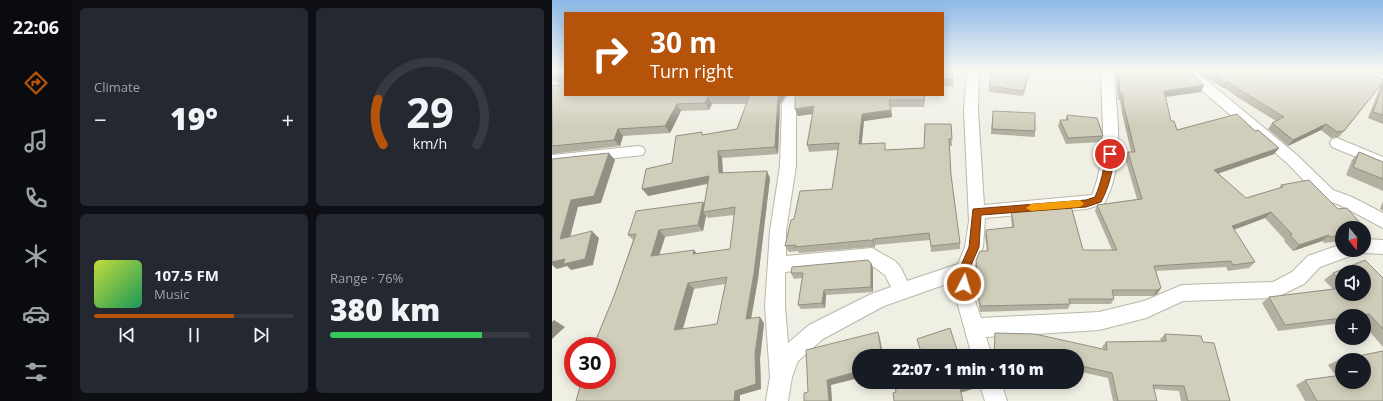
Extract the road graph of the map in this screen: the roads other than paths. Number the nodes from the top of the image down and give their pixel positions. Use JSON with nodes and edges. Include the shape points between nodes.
{"nodes":[{"id":1,"x":972,"y":89,"type":"edge"},
{"id":2,"x":1109,"y":89,"type":"edge"},
{"id":3,"x":1208,"y":89,"type":"edge"},
{"id":4,"x":793,"y":96,"type":"edge"},
{"id":5,"x":1337,"y":143,"type":"dead end"},
{"id":6,"x":638,"y":151,"type":"dead end"},
{"id":7,"x":552,"y":160,"type":"edge"},
{"id":8,"x":1383,"y":163,"type":"edge"},
{"id":9,"x":977,"y":212,"type":"junction"},
{"id":10,"x":1383,"y":220,"type":"edge"},
{"id":11,"x":1371,"y":246,"type":"edge"},
{"id":12,"x":1383,"y":247,"type":"edge"},
{"id":13,"x":1335,"y":254,"type":"edge"},
{"id":14,"x":777,"y":264,"type":"junction"},
{"id":15,"x":964,"y":270,"type":"junction"},
{"id":16,"x":901,"y":291,"type":"junction"},
{"id":17,"x":974,"y":328,"type":"junction"},
{"id":18,"x":980,"y":349,"type":"edge"},
{"id":19,"x":781,"y":377,"type":"junction"},
{"id":20,"x":992,"y":389,"type":"edge"},
{"id":21,"x":777,"y":401,"type":"edge"},
{"id":22,"x":996,"y":401,"type":"edge"}],
"edges":[{"from":1,"to":9,"type":"street"},
{"from":2,"to":9,"type":"street","via":[[1112,128],[1109,167],[1098,200]]},
{"from":3,"to":10,"type":"street","via":[[1292,159],[1327,194]]},
{"from":4,"to":14,"type":"street","via":[[789,104],[788,166],[778,231]]},
{"from":5,"to":8,"type":"street"},
{"from":6,"to":7,"type":"street"},
{"from":9,"to":15,"type":"street","via":[[974,247]]},
{"from":11,"to":12,"type":"street"},
{"from":13,"to":17,"type":"street","via":[[1314,261],[1298,278],[1275,290],[1182,293],[1146,309],[1100,321]]},
{"from":14,"to":16,"type":"street","via":[[872,256],[896,273]]},
{"from":14,"to":19,"type":"street","via":[[775,306]]},
{"from":15,"to":16,"type":"street"},
{"from":15,"to":17,"type":"street","via":[[965,298]]},
{"from":16,"to":19,"type":"street","via":[[816,332],[791,354]]},
{"from":17,"to":18,"type":"street"},
{"from":19,"to":21,"type":"street"},
{"from":20,"to":22,"type":"street"}]}
